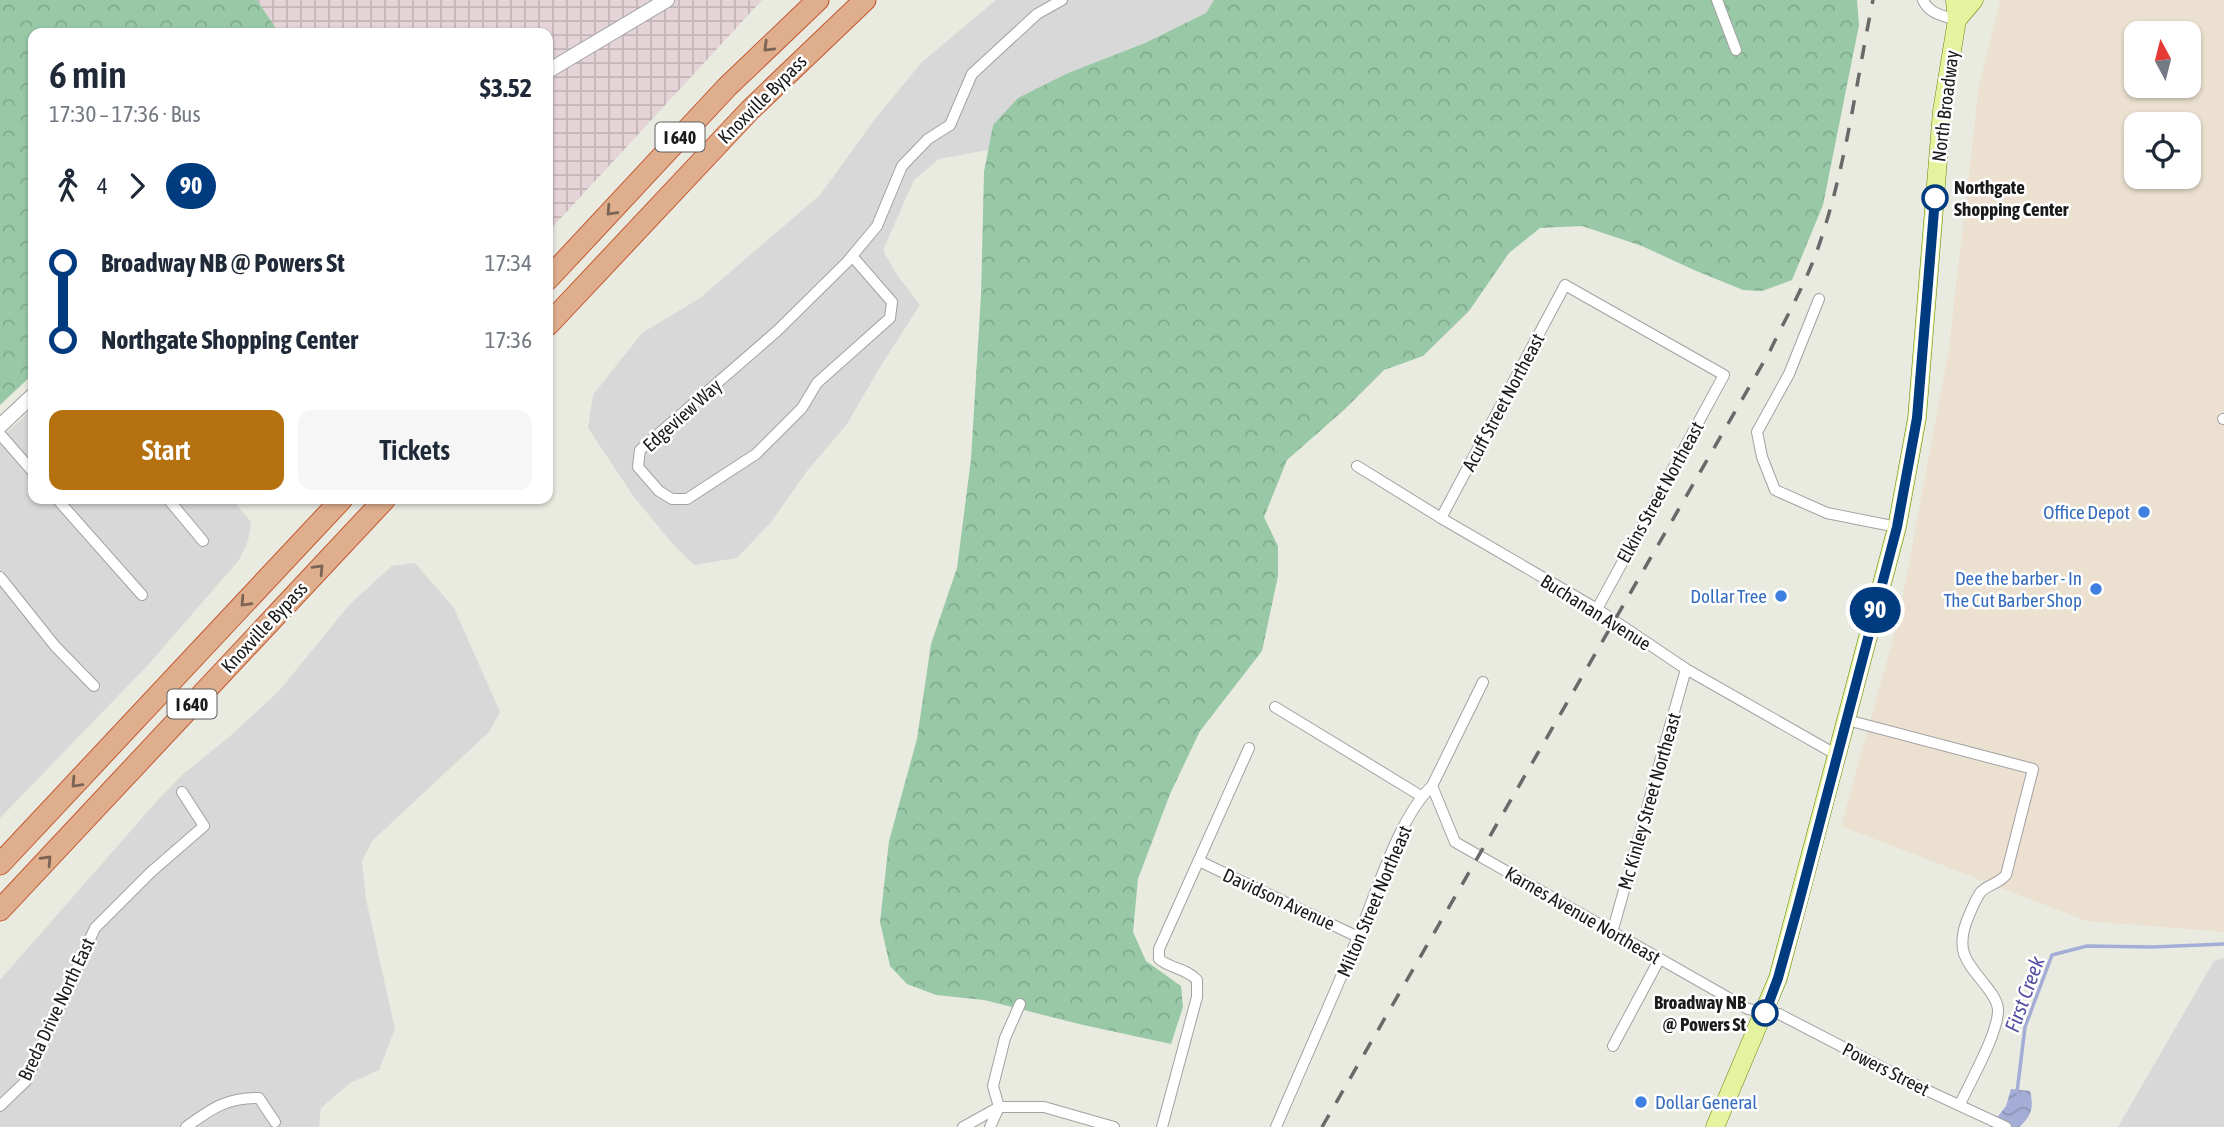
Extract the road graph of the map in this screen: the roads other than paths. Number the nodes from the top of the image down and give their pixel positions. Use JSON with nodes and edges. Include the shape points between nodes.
{"nodes":[{"id":1,"x":667,"y":0,"type":"edge"},
{"id":2,"x":811,"y":0,"type":"edge"},
{"id":3,"x":818,"y":0,"type":"edge"},
{"id":4,"x":865,"y":0,"type":"edge"},
{"id":5,"x":1062,"y":0,"type":"edge"},
{"id":6,"x":1717,"y":0,"type":"edge"},
{"id":7,"x":1923,"y":0,"type":"edge"},
{"id":8,"x":1955,"y":0,"type":"edge"},
{"id":9,"x":1974,"y":0,"type":"edge"},
{"id":10,"x":798,"y":19,"type":"junction"},
{"id":11,"x":1957,"y":20,"type":"junction"},
{"id":12,"x":1736,"y":50,"type":"dead end"},
{"id":13,"x":553,"y":68,"type":"edge"},
{"id":14,"x":852,"y":256,"type":"junction"},
{"id":15,"x":553,"y":274,"type":"edge"},
{"id":16,"x":1819,"y":299,"type":"dead end"},
{"id":17,"x":553,"y":320,"type":"edge"},
{"id":18,"x":1724,"y":375,"type":"joint"},
{"id":19,"x":28,"y":400,"type":"edge"},
{"id":20,"x":0,"y":426,"type":"edge"},
{"id":21,"x":0,"y":434,"type":"edge"},
{"id":22,"x":28,"y":466,"type":"edge"},
{"id":23,"x":1357,"y":466,"type":"dead end"},
{"id":24,"x":61,"y":504,"type":"edge"},
{"id":25,"x":172,"y":504,"type":"edge"},
{"id":26,"x":337,"y":504,"type":"edge"},
{"id":27,"x":380,"y":504,"type":"edge"},
{"id":28,"x":1441,"y":519,"type":"junction"},
{"id":29,"x":1897,"y":527,"type":"junction"},
{"id":30,"x":204,"y":541,"type":"dead end"},
{"id":31,"x":0,"y":577,"type":"edge"},
{"id":32,"x":142,"y":595,"type":"dead end"},
{"id":33,"x":1597,"y":609,"type":"junction"},
{"id":34,"x":1686,"y":670,"type":"junction"},
{"id":35,"x":1483,"y":682,"type":"dead end"},
{"id":36,"x":94,"y":686,"type":"dead end"},
{"id":37,"x":1275,"y":707,"type":"dead end"},
{"id":38,"x":1847,"y":720,"type":"junction"},
{"id":39,"x":1249,"y":748,"type":"dead end"},
{"id":40,"x":1837,"y":755,"type":"junction"},
{"id":41,"x":1432,"y":786,"type":"junction"},
{"id":42,"x":182,"y":792,"type":"dead end"},
{"id":43,"x":1421,"y":796,"type":"junction"},
{"id":44,"x":1199,"y":861,"type":"junction"},
{"id":45,"x":0,"y":864,"type":"edge"},
{"id":46,"x":0,"y":910,"type":"edge"},
{"id":47,"x":1612,"y":933,"type":"junction"},
{"id":48,"x":1358,"y":937,"type":"junction"},
{"id":49,"x":1659,"y":960,"type":"junction"},
{"id":50,"x":1020,"y":1004,"type":"dead end"},
{"id":51,"x":1765,"y":1013,"type":"junction"},
{"id":52,"x":1613,"y":1045,"type":"dead end"},
{"id":53,"x":1959,"y":1104,"type":"junction"},
{"id":54,"x":0,"y":1106,"type":"edge"},
{"id":55,"x":999,"y":1107,"type":"junction"},
{"id":56,"x":275,"y":1122,"type":"dead end"},
{"id":57,"x":186,"y":1127,"type":"edge"},
{"id":58,"x":963,"y":1127,"type":"edge"},
{"id":59,"x":990,"y":1127,"type":"edge"},
{"id":60,"x":1114,"y":1127,"type":"edge"},
{"id":61,"x":1162,"y":1127,"type":"edge"},
{"id":62,"x":1276,"y":1127,"type":"edge"},
{"id":63,"x":1715,"y":1127,"type":"edge"},
{"id":64,"x":2006,"y":1127,"type":"edge"}],
"edges":[{"from":1,"to":13,"type":"street"},
{"from":2,"to":10,"type":"highway"},
{"from":3,"to":10,"type":"highway","name":"Knoxville Bypass","number":"I 640"},
{"from":4,"to":17,"type":"highway","name":"Knoxville Bypass","number":"I 640","via":[[750,110]]},
{"from":5,"to":14,"type":"street","name":"Edgeview Way","via":[[1037,14],[972,74],[950,125],[928,139],[902,166],[877,226]]},
{"from":6,"to":12,"type":"street"},
{"from":7,"to":11,"type":"street","via":[[1931,12]]},
{"from":8,"to":11,"type":"main road","name":"North Broadway"},
{"from":9,"to":11,"type":"main road"},
{"from":10,"to":15,"type":"highway","name":"Knoxville Bypass","number":"I 640","one_way":true},
{"from":11,"to":29,"type":"main road","name":"North Broadway","via":[[1942,111],[1917,418]]},
{"from":14,"to":14,"type":"street","name":"Edgeview Way","via":[[892,302],[890,318],[817,383],[802,408],[756,454],[687,499],[672,499],[659,491],[638,467],[640,450],[777,331]]},
{"from":16,"to":29,"type":"street","via":[[1789,374],[1757,432],[1762,457],[1775,489],[1827,513]]},
{"from":18,"to":28,"type":"street","name":"Acuff Street Northeast","via":[[1565,285]]},
{"from":18,"to":33,"type":"street","name":"Elkins Street Northeast"},
{"from":19,"to":20,"type":"street"},
{"from":21,"to":22,"type":"street"},
{"from":23,"to":28,"type":"street","name":"Buchanan Avenue"},
{"from":24,"to":32,"type":"street"},
{"from":25,"to":30,"type":"street"},
{"from":26,"to":45,"type":"highway","name":"Knoxville Bypass","number":"I 640","one_way":true},
{"from":46,"to":27,"type":"highway","name":"Knoxville Bypass","number":"I 640","one_way":true},
{"from":28,"to":33,"type":"street","name":"Buchanan Avenue"},
{"from":29,"to":38,"type":"main road","name":"North Broadway"},
{"from":31,"to":36,"type":"street"},
{"from":33,"to":34,"type":"street","name":"Buchanan Avenue"},
{"from":34,"to":40,"type":"street","name":"Buchanan Avenue"},
{"from":34,"to":47,"type":"street","name":"Mc Kinley Street Northeast"},
{"from":35,"to":41,"type":"street","name":"Milton Street Northeast"},
{"from":37,"to":43,"type":"street"},
{"from":38,"to":40,"type":"main road","name":"North Broadway"},
{"from":38,"to":53,"type":"street","via":[[2033,769],[2006,875],[1979,895],[1961,938],[1965,957],[1998,1007],[1996,1025]]},
{"from":39,"to":44,"type":"street"},
{"from":40,"to":51,"type":"main road","name":"North Broadway"},
{"from":41,"to":43,"type":"street","name":"Milton Street Northeast"},
{"from":41,"to":47,"type":"street","name":"Karnes Avenue Northeast","via":[[1455,842]]},
{"from":42,"to":54,"type":"street","name":"Breda Drive North East","via":[[204,826],[95,928],[26,1081]]},
{"from":43,"to":48,"type":"street","name":"Milton Street Northeast","via":[[1393,850]]},
{"from":44,"to":48,"type":"street","name":"Davidson Avenue"},
{"from":44,"to":61,"type":"street","via":[[1159,949],[1159,959],[1197,979],[1197,998]]},
{"from":47,"to":49,"type":"street","name":"Karnes Avenue Northeast"},
{"from":48,"to":62,"type":"street","name":"Milton Street Northeast"},
{"from":49,"to":51,"type":"street","name":"Karnes Avenue Northeast","via":[[1748,1009]]},
{"from":49,"to":52,"type":"street"},
{"from":50,"to":55,"type":"street","via":[[1005,1038],[993,1086]]},
{"from":51,"to":53,"type":"street","name":"Powers Street","via":[[1779,1014]]},
{"from":51,"to":63,"type":"main road","name":"North Broadway"},
{"from":53,"to":64,"type":"street","name":"Powers Street"},
{"from":55,"to":58,"type":"street"},
{"from":55,"to":59,"type":"street"},
{"from":55,"to":60,"type":"street","via":[[1044,1107]]},
{"from":56,"to":57,"type":"street","via":[[259,1098],[240,1097],[211,1109]]}]}
